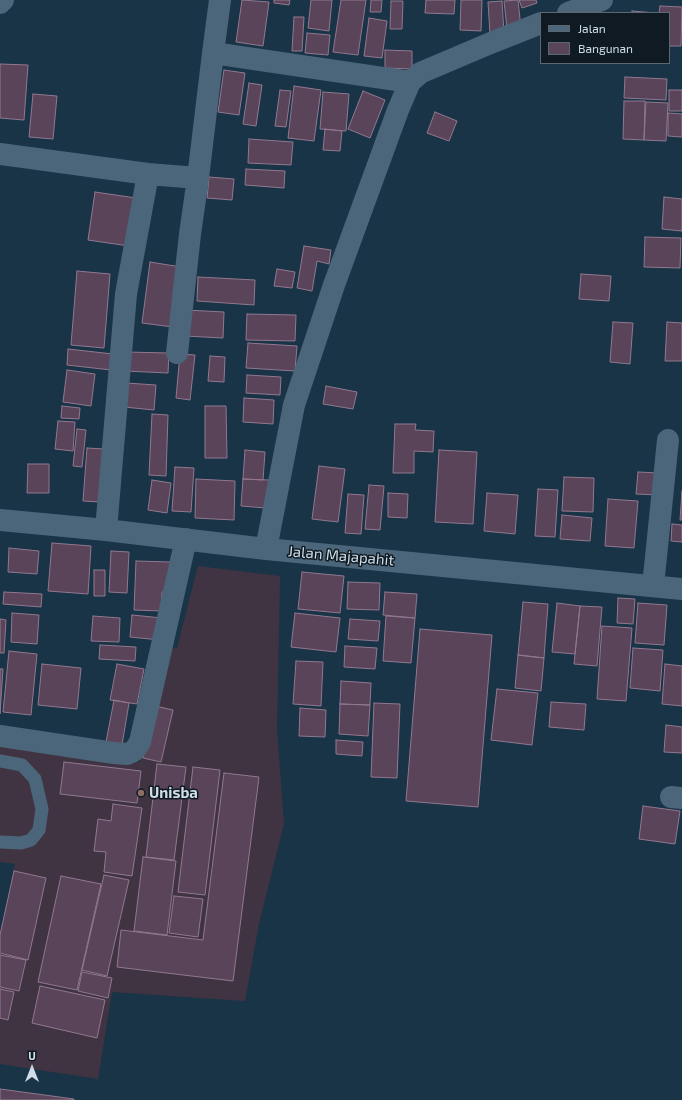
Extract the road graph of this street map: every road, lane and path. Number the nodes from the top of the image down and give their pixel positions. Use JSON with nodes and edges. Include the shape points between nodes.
{"nodes":[{"id":1,"x":3,"y":0,"type":"edge"},
{"id":2,"x":220,"y":0,"type":"edge"},
{"id":3,"x":602,"y":0,"type":"edge"},
{"id":4,"x":0,"y":4,"type":"edge"},
{"id":5,"x":571,"y":12,"type":"edge"},
{"id":6,"x":540,"y":23,"type":"edge"},
{"id":7,"x":212,"y":53,"type":"junction"},
{"id":8,"x":410,"y":82,"type":"junction"},
{"id":9,"x":0,"y":154,"type":"edge"},
{"id":10,"x":148,"y":174,"type":"junction"},
{"id":11,"x":198,"y":178,"type":"junction"},
{"id":12,"x":177,"y":353,"type":"dead end"},
{"id":13,"x":668,"y":440,"type":"dead end"},
{"id":14,"x":0,"y":520,"type":"edge"},
{"id":15,"x":106,"y":530,"type":"junction"},
{"id":16,"x":186,"y":539,"type":"junction"},
{"id":17,"x":266,"y":549,"type":"junction"},
{"id":18,"x":653,"y":586,"type":"junction"},
{"id":19,"x":682,"y":589,"type":"edge"},
{"id":20,"x":0,"y":736,"type":"edge"},
{"id":21,"x":0,"y":761,"type":"edge"},
{"id":22,"x":0,"y":842,"type":"edge"}],
"edges":[{"from":1,"to":4,"type":"street"},
{"from":2,"to":7,"type":"street"},
{"from":3,"to":5,"type":"street"},
{"from":6,"to":8,"type":"street","via":[[420,73]]},
{"from":7,"to":8,"type":"street"},
{"from":7,"to":11,"type":"street"},
{"from":8,"to":17,"type":"street","via":[[334,285],[294,405]]},
{"from":9,"to":10,"type":"street"},
{"from":10,"to":11,"type":"street"},
{"from":10,"to":15,"type":"street","via":[[126,294]]},
{"from":11,"to":12,"type":"street"},
{"from":13,"to":18,"type":"street"},
{"from":14,"to":15,"type":"street","name":"Jalan Majapahit"},
{"from":15,"to":16,"type":"street","name":"Jalan Majapahit"},
{"from":16,"to":17,"type":"street","name":"Jalan Majapahit"},
{"from":16,"to":20,"type":"street","via":[[140,742],[134,751],[127,754],[114,753]]},
{"from":17,"to":18,"type":"street","name":"Jalan Majapahit"},
{"from":18,"to":19,"type":"street","name":"Jalan Majapahit"},
{"from":21,"to":22,"type":"lane","via":[[22,765],[35,779],[42,809],[39,830],[32,840],[21,844]]}]}
